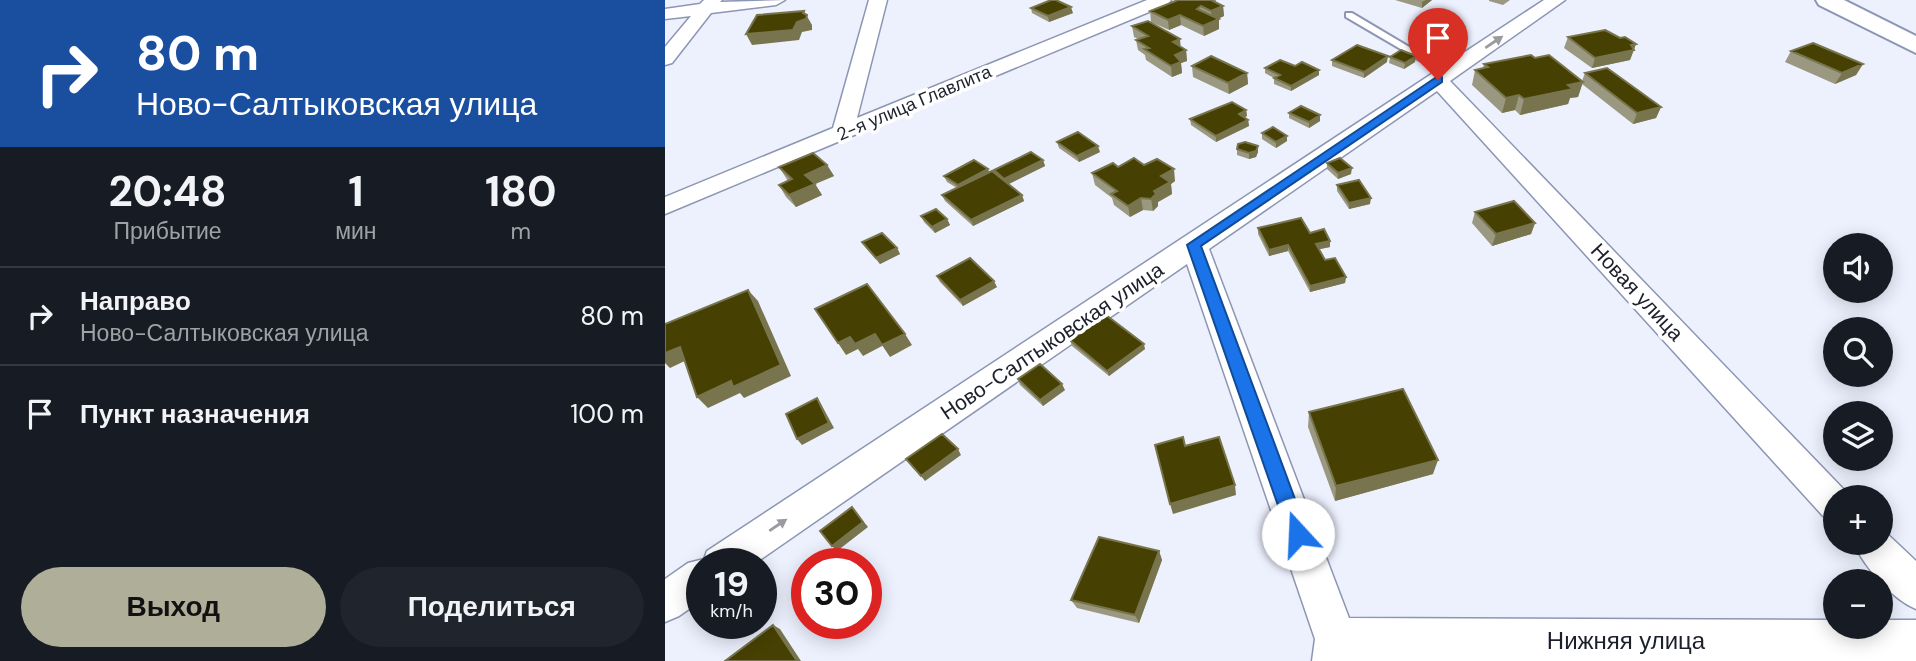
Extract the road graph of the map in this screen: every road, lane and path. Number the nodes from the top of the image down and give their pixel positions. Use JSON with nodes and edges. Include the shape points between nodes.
{"nodes":[{"id":1,"x":776,"y":0,"type":"edge"},
{"id":2,"x":878,"y":0,"type":"edge"},
{"id":3,"x":1162,"y":0,"type":"edge"},
{"id":4,"x":1556,"y":0,"type":"edge"},
{"id":5,"x":1827,"y":0,"type":"edge"},
{"id":6,"x":710,"y":5,"type":"edge"},
{"id":7,"x":665,"y":14,"type":"edge"},
{"id":8,"x":1349,"y":15,"type":"dead end"},
{"id":9,"x":1916,"y":46,"type":"edge"},
{"id":10,"x":665,"y":59,"type":"edge"},
{"id":11,"x":1443,"y":76,"type":"junction"},
{"id":12,"x":843,"y":132,"type":"junction"},
{"id":13,"x":665,"y":206,"type":"edge"},
{"id":14,"x":1194,"y":245,"type":"junction"},
{"id":15,"x":1823,"y":490,"type":"edge"},
{"id":16,"x":745,"y":548,"type":"edge"},
{"id":17,"x":1884,"y":555,"type":"edge"},
{"id":18,"x":686,"y":588,"type":"edge"},
{"id":19,"x":1916,"y":589,"type":"edge"},
{"id":20,"x":665,"y":602,"type":"edge"},
{"id":21,"x":1916,"y":641,"type":"edge"},
{"id":22,"x":1335,"y":650,"type":"edge"}],
"edges":[{"from":1,"to":6,"type":"street"},
{"from":2,"to":12,"type":"street"},
{"from":3,"to":12,"type":"street","name":"2-я улица Главлита"},
{"from":11,"to":4,"type":"street","name":"Ново-Салтыковская улица","one_way":true},
{"from":5,"to":9,"type":"main road"},
{"from":6,"to":7,"type":"street"},
{"from":6,"to":10,"type":"street"},
{"from":8,"to":11,"type":"lane"},
{"from":11,"to":14,"type":"street","name":"Ново-Салтыковская улица"},
{"from":11,"to":15,"type":"street","name":"Новая улица"},
{"from":12,"to":13,"type":"street","name":"2-я улица Главлита"},
{"from":16,"to":14,"type":"street","name":"Ново-Салтыковская улица","one_way":true},
{"from":14,"to":22,"type":"street"},
{"from":17,"to":19,"type":"street"},
{"from":18,"to":20,"type":"street"},
{"from":21,"to":22,"type":"street","name":"Нижняя улица"}]}
